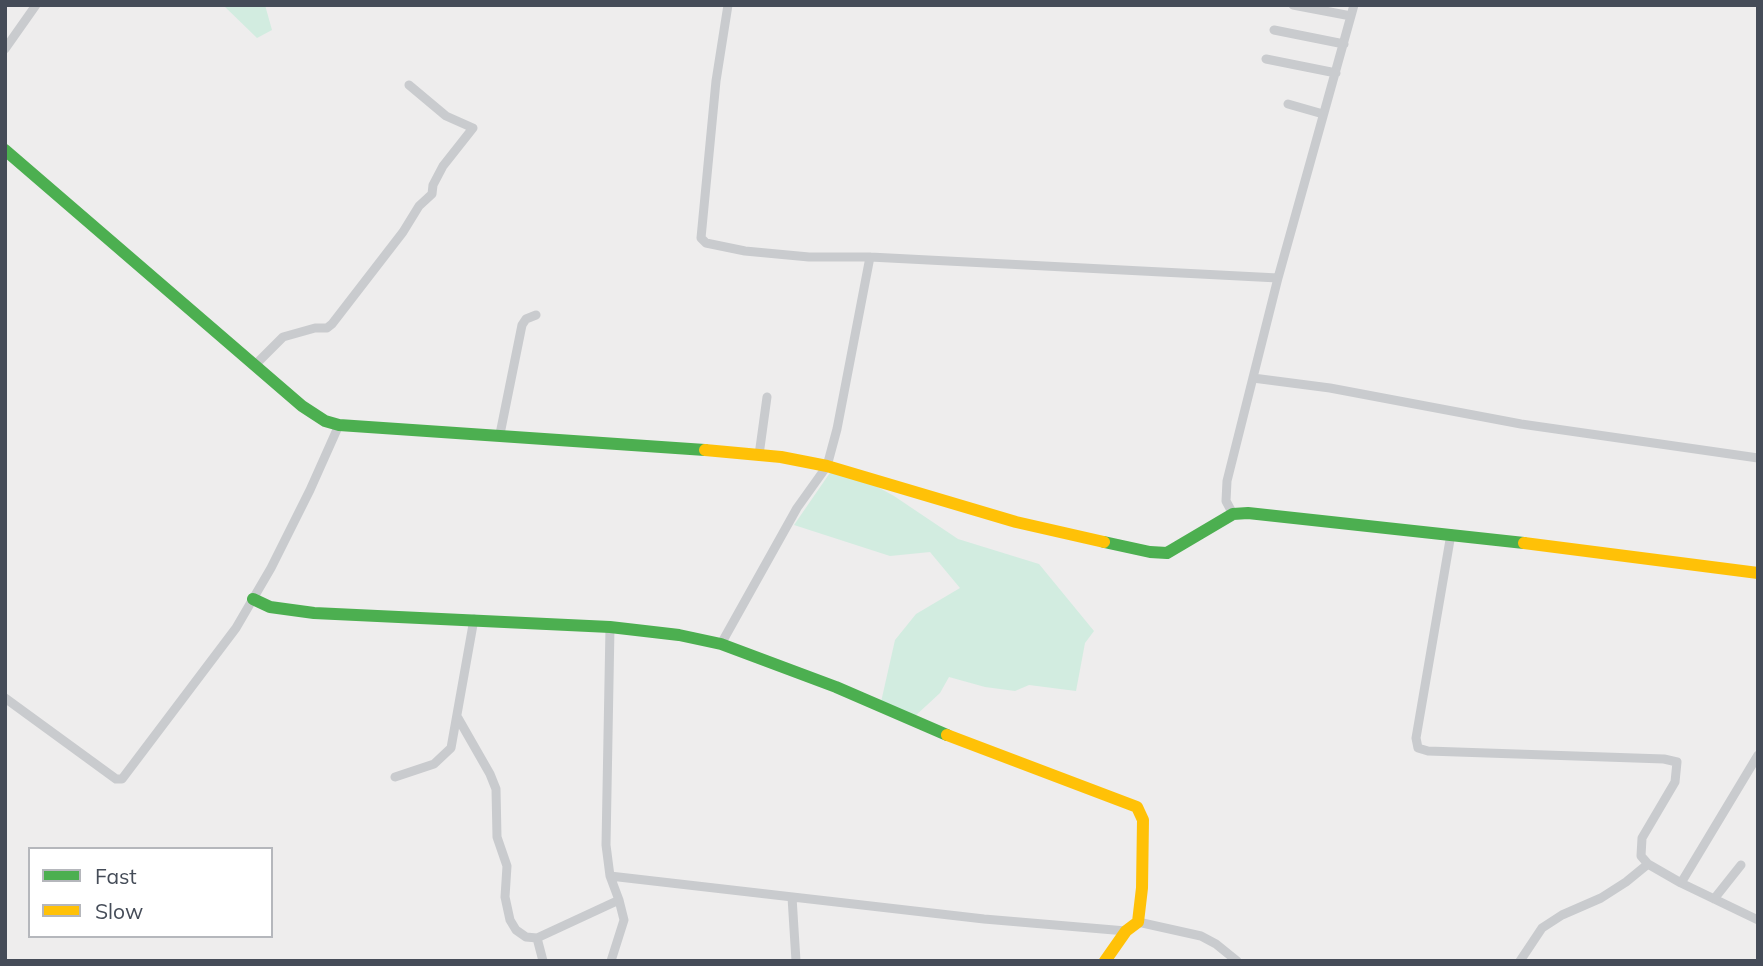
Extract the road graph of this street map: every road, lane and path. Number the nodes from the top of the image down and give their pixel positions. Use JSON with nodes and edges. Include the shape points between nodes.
{"nodes":[{"id":1,"x":36,"y":5,"type":"edge"},
{"id":2,"x":728,"y":5,"type":"edge"},
{"id":3,"x":1293,"y":5,"type":"edge"},
{"id":4,"x":1354,"y":5,"type":"edge"},
{"id":5,"x":1351,"y":16,"type":"junction"},
{"id":6,"x":1274,"y":30,"type":"dead end"},
{"id":7,"x":1344,"y":44,"type":"junction"},
{"id":8,"x":5,"y":49,"type":"edge"},
{"id":9,"x":1266,"y":59,"type":"dead end"},
{"id":10,"x":1336,"y":73,"type":"junction"},
{"id":11,"x":409,"y":85,"type":"dead end"},
{"id":12,"x":1288,"y":104,"type":"dead end"},
{"id":13,"x":1323,"y":114,"type":"junction"},
{"id":14,"x":6,"y":152,"type":"edge"},
{"id":15,"x":870,"y":257,"type":"junction"},
{"id":16,"x":1278,"y":278,"type":"junction"},
{"id":17,"x":536,"y":315,"type":"dead end"},
{"id":18,"x":254,"y":366,"type":"junction"},
{"id":19,"x":1253,"y":378,"type":"junction"},
{"id":20,"x":766,"y":397,"type":"dead end"},
{"id":21,"x":338,"y":425,"type":"junction"},
{"id":22,"x":500,"y":434,"type":"junction"},
{"id":23,"x":759,"y":455,"type":"junction"},
{"id":24,"x":1758,"y":458,"type":"edge"},
{"id":25,"x":827,"y":466,"type":"junction"},
{"id":26,"x":1233,"y":514,"type":"junction"},
{"id":27,"x":1451,"y":534,"type":"junction"},
{"id":28,"x":1758,"y":573,"type":"edge"},
{"id":29,"x":253,"y":599,"type":"junction"},
{"id":30,"x":474,"y":618,"type":"junction"},
{"id":31,"x":610,"y":627,"type":"junction"},
{"id":32,"x":721,"y":644,"type":"junction"},
{"id":33,"x":5,"y":698,"type":"edge"},
{"id":34,"x":458,"y":718,"type":"junction"},
{"id":35,"x":1758,"y":755,"type":"edge"},
{"id":36,"x":394,"y":777,"type":"dead end"},
{"id":37,"x":1648,"y":864,"type":"junction"},
{"id":38,"x":1741,"y":865,"type":"dead end"},
{"id":39,"x":610,"y":876,"type":"junction"},
{"id":40,"x":1681,"y":883,"type":"junction"},
{"id":41,"x":792,"y":897,"type":"junction"},
{"id":42,"x":1714,"y":899,"type":"junction"},
{"id":43,"x":619,"y":900,"type":"junction"},
{"id":44,"x":1758,"y":920,"type":"edge"},
{"id":45,"x":1138,"y":922,"type":"junction"},
{"id":46,"x":1126,"y":931,"type":"junction"},
{"id":47,"x":537,"y":938,"type":"junction"},
{"id":48,"x":543,"y":961,"type":"edge"},
{"id":49,"x":611,"y":961,"type":"edge"},
{"id":50,"x":796,"y":961,"type":"edge"},
{"id":51,"x":1105,"y":961,"type":"edge"},
{"id":52,"x":1237,"y":961,"type":"edge"},
{"id":53,"x":1520,"y":961,"type":"edge"}],
"edges":[{"from":1,"to":8,"type":"street"},
{"from":2,"to":15,"type":"street","via":[[701,238],[745,251]]},
{"from":3,"to":5,"type":"street"},
{"from":4,"to":5,"type":"street"},
{"from":5,"to":7,"type":"street"},
{"from":6,"to":7,"type":"street"},
{"from":7,"to":10,"type":"street"},
{"from":9,"to":10,"type":"street"},
{"from":10,"to":13,"type":"street"},
{"from":11,"to":18,"type":"street","via":[[446,116],[473,128],[443,166],[432,194],[332,324],[283,337]]},
{"from":12,"to":13,"type":"street"},
{"from":13,"to":16,"type":"street"},
{"from":14,"to":18,"type":"street"},
{"from":15,"to":16,"type":"street"},
{"from":15,"to":25,"type":"street"},
{"from":16,"to":19,"type":"street"},
{"from":17,"to":22,"type":"street","via":[[522,325]]},
{"from":18,"to":21,"type":"street","via":[[314,415]]},
{"from":19,"to":24,"type":"street","via":[[1521,424]]},
{"from":19,"to":26,"type":"street","via":[[1227,481],[1226,501]]},
{"from":20,"to":23,"type":"street"},
{"from":21,"to":22,"type":"street"},
{"from":21,"to":29,"type":"street"},
{"from":22,"to":23,"type":"street"},
{"from":23,"to":25,"type":"street"},
{"from":25,"to":26,"type":"street","via":[[1016,522],[1150,552],[1177,549]]},
{"from":25,"to":32,"type":"street","via":[[797,509]]},
{"from":26,"to":27,"type":"street","via":[[1269,513]]},
{"from":27,"to":28,"type":"street"},
{"from":27,"to":37,"type":"street","via":[[1416,745],[1428,751],[1677,762],[1675,782],[1642,838],[1640,852]]},
{"from":29,"to":30,"type":"street","via":[[270,607],[314,613]]},
{"from":29,"to":33,"type":"street","via":[[120,780]]},
{"from":30,"to":31,"type":"street"},
{"from":30,"to":34,"type":"street"},
{"from":31,"to":32,"type":"street"},
{"from":31,"to":39,"type":"street","via":[[606,845]]},
{"from":32,"to":45,"type":"street","via":[[1137,807],[1143,820]]},
{"from":34,"to":36,"type":"street","via":[[451,748],[439,760]]},
{"from":34,"to":47,"type":"street","via":[[496,789],[497,837],[507,866],[505,897],[510,920],[526,937]]},
{"from":35,"to":40,"type":"street"},
{"from":37,"to":40,"type":"street"},
{"from":37,"to":53,"type":"street","via":[[1601,898],[1542,928]]},
{"from":38,"to":42,"type":"street"},
{"from":39,"to":41,"type":"street"},
{"from":39,"to":43,"type":"street"},
{"from":40,"to":42,"type":"street"},
{"from":41,"to":46,"type":"street"},
{"from":41,"to":50,"type":"street"},
{"from":42,"to":44,"type":"street"},
{"from":43,"to":47,"type":"street"},
{"from":43,"to":49,"type":"street","via":[[624,926]]},
{"from":45,"to":46,"type":"street"},
{"from":45,"to":52,"type":"street","via":[[1201,936]]},
{"from":46,"to":51,"type":"street"},
{"from":47,"to":48,"type":"street"}]}
